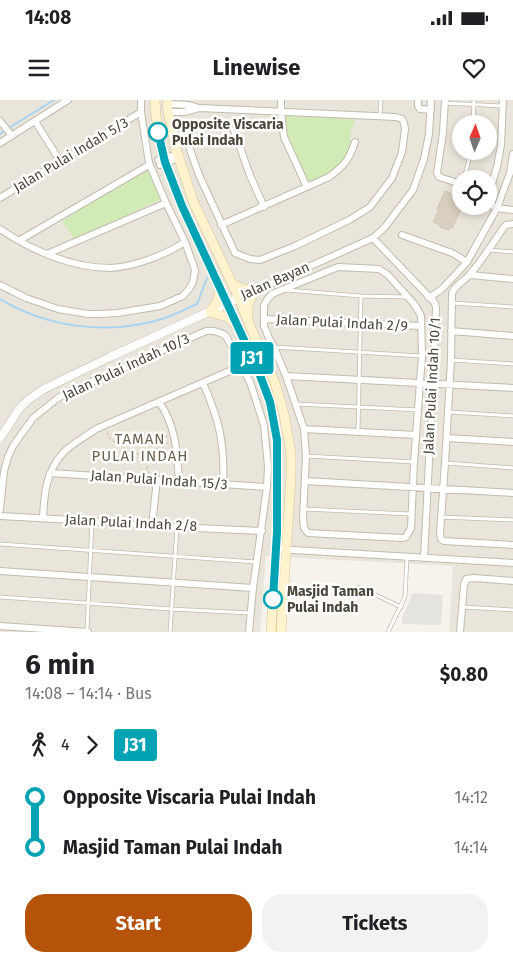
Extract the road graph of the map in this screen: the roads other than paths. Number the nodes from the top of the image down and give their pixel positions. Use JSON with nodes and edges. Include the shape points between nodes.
{"nodes":[{"id":1,"x":68,"y":100,"type":"edge"},
{"id":2,"x":141,"y":100,"type":"edge"},
{"id":3,"x":154,"y":100,"type":"edge"},
{"id":4,"x":281,"y":100,"type":"edge"},
{"id":5,"x":381,"y":100,"type":"edge"},
{"id":6,"x":418,"y":100,"type":"edge"},
{"id":7,"x":431,"y":100,"type":"edge"},
{"id":8,"x":445,"y":102,"type":"edge"},
{"id":9,"x":474,"y":102,"type":"edge"},
{"id":10,"x":503,"y":103,"type":"edge"},
{"id":11,"x":168,"y":105,"type":"edge"},
{"id":12,"x":431,"y":110,"type":"junction"},
{"id":13,"x":141,"y":112,"type":"junction"},
{"id":14,"x":281,"y":112,"type":"junction"},
{"id":15,"x":380,"y":115,"type":"junction"},
{"id":16,"x":473,"y":115,"type":"edge"},
{"id":17,"x":0,"y":121,"type":"edge"},
{"id":18,"x":35,"y":121,"type":"junction"},
{"id":19,"x":234,"y":130,"type":"dead end"},
{"id":20,"x":12,"y":135,"type":"junction"},
{"id":21,"x":186,"y":138,"type":"dead end"},
{"id":22,"x":355,"y":142,"type":"dead end"},
{"id":23,"x":0,"y":143,"type":"edge"},
{"id":24,"x":513,"y":154,"type":"edge"},
{"id":25,"x":178,"y":156,"type":"junction"},
{"id":26,"x":60,"y":161,"type":"junction"},
{"id":27,"x":157,"y":163,"type":"junction"},
{"id":28,"x":512,"y":165,"type":"edge"},
{"id":29,"x":496,"y":170,"type":"edge"},
{"id":30,"x":452,"y":181,"type":"edge"},
{"id":31,"x":307,"y":187,"type":"junction"},
{"id":32,"x":509,"y":187,"type":"edge"},
{"id":33,"x":0,"y":198,"type":"edge"},
{"id":34,"x":166,"y":203,"type":"junction"},
{"id":35,"x":264,"y":207,"type":"junction"},
{"id":36,"x":497,"y":208,"type":"joint"},
{"id":37,"x":513,"y":210,"type":"edge"},
{"id":38,"x":493,"y":215,"type":"edge"},
{"id":39,"x":513,"y":224,"type":"edge"},
{"id":40,"x":221,"y":225,"type":"junction"},
{"id":41,"x":0,"y":229,"type":"edge"},
{"id":42,"x":402,"y":235,"type":"dead end"},
{"id":43,"x":373,"y":238,"type":"junction"},
{"id":44,"x":20,"y":240,"type":"junction"},
{"id":45,"x":185,"y":242,"type":"junction"},
{"id":46,"x":488,"y":250,"type":"junction"},
{"id":47,"x":513,"y":252,"type":"edge"},
{"id":48,"x":47,"y":254,"type":"junction"},
{"id":49,"x":468,"y":262,"type":"junction"},
{"id":50,"x":470,"y":275,"type":"junction"},
{"id":51,"x":513,"y":279,"type":"edge"},
{"id":52,"x":232,"y":283,"type":"junction"},
{"id":53,"x":0,"y":285,"type":"edge"},
{"id":54,"x":220,"y":288,"type":"junction"},
{"id":55,"x":255,"y":290,"type":"junction"},
{"id":56,"x":283,"y":290,"type":"junction"},
{"id":57,"x":361,"y":296,"type":"junction"},
{"id":58,"x":239,"y":298,"type":"junction"},
{"id":59,"x":409,"y":298,"type":"junction"},
{"id":60,"x":429,"y":298,"type":"junction"},
{"id":61,"x":227,"y":303,"type":"junction"},
{"id":62,"x":452,"y":303,"type":"junction"},
{"id":63,"x":513,"y":307,"type":"edge"},
{"id":64,"x":210,"y":312,"type":"junction"},
{"id":65,"x":264,"y":319,"type":"junction"},
{"id":66,"x":361,"y":324,"type":"junction"},
{"id":67,"x":250,"y":326,"type":"junction"},
{"id":68,"x":421,"y":326,"type":"junction"},
{"id":69,"x":451,"y":331,"type":"junction"},
{"id":70,"x":240,"y":332,"type":"junction"},
{"id":71,"x":513,"y":336,"type":"edge"},
{"id":72,"x":274,"y":347,"type":"junction"},
{"id":73,"x":360,"y":352,"type":"junction"},
{"id":74,"x":422,"y":356,"type":"junction"},
{"id":75,"x":451,"y":360,"type":"junction"},
{"id":76,"x":513,"y":364,"type":"edge"},
{"id":77,"x":241,"y":366,"type":"junction"},
{"id":78,"x":286,"y":376,"type":"junction"},
{"id":79,"x":359,"y":379,"type":"junction"},
{"id":80,"x":203,"y":383,"type":"junction"},
{"id":81,"x":420,"y":383,"type":"junction"},
{"id":82,"x":433,"y":384,"type":"junction"},
{"id":83,"x":449,"y":385,"type":"junction"},
{"id":84,"x":513,"y":388,"type":"edge"},
{"id":85,"x":159,"y":402,"type":"junction"},
{"id":86,"x":296,"y":404,"type":"junction"},
{"id":87,"x":359,"y":407,"type":"junction"},
{"id":88,"x":418,"y":410,"type":"junction"},
{"id":89,"x":448,"y":412,"type":"junction"},
{"id":90,"x":513,"y":416,"type":"edge"},
{"id":91,"x":304,"y":429,"type":"junction"},
{"id":92,"x":358,"y":432,"type":"junction"},
{"id":93,"x":416,"y":435,"type":"junction"},
{"id":94,"x":0,"y":438,"type":"edge"},
{"id":95,"x":447,"y":438,"type":"junction"},
{"id":96,"x":513,"y":442,"type":"edge"},
{"id":97,"x":306,"y":456,"type":"junction"},
{"id":98,"x":414,"y":462,"type":"junction"},
{"id":99,"x":445,"y":463,"type":"junction"},
{"id":100,"x":513,"y":468,"type":"edge"},
{"id":101,"x":50,"y":473,"type":"junction"},
{"id":102,"x":157,"y":479,"type":"junction"},
{"id":103,"x":179,"y":480,"type":"junction"},
{"id":104,"x":305,"y":481,"type":"junction"},
{"id":105,"x":223,"y":484,"type":"junction"},
{"id":106,"x":267,"y":487,"type":"junction"},
{"id":107,"x":413,"y":488,"type":"junction"},
{"id":108,"x":427,"y":488,"type":"junction"},
{"id":109,"x":443,"y":489,"type":"junction"},
{"id":110,"x":513,"y":493,"type":"edge"},
{"id":111,"x":304,"y":509,"type":"junction"},
{"id":112,"x":0,"y":510,"type":"edge"},
{"id":113,"x":412,"y":514,"type":"junction"},
{"id":114,"x":0,"y":516,"type":"edge"},
{"id":115,"x":441,"y":517,"type":"junction"},
{"id":116,"x":43,"y":518,"type":"junction"},
{"id":117,"x":513,"y":520,"type":"edge"},
{"id":118,"x":92,"y":521,"type":"junction"},
{"id":119,"x":152,"y":526,"type":"junction"},
{"id":120,"x":177,"y":526,"type":"junction"},
{"id":121,"x":262,"y":531,"type":"junction"},
{"id":122,"x":0,"y":544,"type":"edge"},
{"id":123,"x":513,"y":545,"type":"edge"},
{"id":124,"x":281,"y":549,"type":"junction"},
{"id":125,"x":91,"y":550,"type":"junction"},
{"id":126,"x":175,"y":556,"type":"junction"},
{"id":127,"x":407,"y":558,"type":"junction"},
{"id":128,"x":424,"y":558,"type":"junction"},
{"id":129,"x":257,"y":562,"type":"junction"},
{"id":130,"x":513,"y":563,"type":"edge"},
{"id":131,"x":0,"y":571,"type":"edge"},
{"id":132,"x":90,"y":577,"type":"junction"},
{"id":133,"x":513,"y":581,"type":"edge"},
{"id":134,"x":173,"y":582,"type":"junction"},
{"id":135,"x":359,"y":587,"type":"dead end"},
{"id":136,"x":253,"y":588,"type":"junction"},
{"id":137,"x":0,"y":597,"type":"edge"},
{"id":138,"x":88,"y":603,"type":"junction"},
{"id":139,"x":462,"y":606,"type":"junction"},
{"id":140,"x":401,"y":607,"type":"junction"},
{"id":141,"x":171,"y":609,"type":"junction"},
{"id":142,"x":513,"y":610,"type":"edge"},
{"id":143,"x":250,"y":613,"type":"junction"},
{"id":144,"x":0,"y":626,"type":"edge"},
{"id":145,"x":87,"y":632,"type":"edge"},
{"id":146,"x":170,"y":632,"type":"edge"},
{"id":147,"x":249,"y":632,"type":"edge"},
{"id":148,"x":271,"y":632,"type":"edge"},
{"id":149,"x":281,"y":632,"type":"edge"},
{"id":150,"x":388,"y":632,"type":"edge"},
{"id":151,"x":460,"y":632,"type":"edge"}],
"edges":[{"from":1,"to":18,"type":"street"},
{"from":2,"to":13,"type":"street"},
{"from":3,"to":27,"type":"main road"},
{"from":4,"to":14,"type":"street"},
{"from":5,"to":15,"type":"lane"},
{"from":6,"to":12,"type":"street","via":[[420,109]]},
{"from":7,"to":12,"type":"street","name":"Jalan Bayan"},
{"from":8,"to":9,"type":"lane"},
{"from":8,"to":30,"type":"street","via":[[437,174]]},
{"from":9,"to":10,"type":"lane"},
{"from":9,"to":16,"type":"lane"},
{"from":10,"to":29,"type":"street"},
{"from":11,"to":14,"type":"street"},
{"from":11,"to":25,"type":"main road"},
{"from":12,"to":43,"type":"street","name":"Jalan Bayan","via":[[424,159],[413,190]]},
{"from":13,"to":26,"type":"street","name":"Jalan Pulai Indah 5/3"},
{"from":13,"to":27,"type":"street"},
{"from":14,"to":15,"type":"street"},
{"from":14,"to":31,"type":"street","via":[[284,137]]},
{"from":15,"to":40,"type":"street","via":[[402,119],[405,129],[402,152],[392,178],[370,207],[349,220],[260,260],[235,253]]},
{"from":17,"to":20,"type":"street"},
{"from":18,"to":20,"type":"street"},
{"from":18,"to":26,"type":"street"},
{"from":19,"to":35,"type":"street"},
{"from":20,"to":23,"type":"street"},
{"from":21,"to":40,"type":"street","via":[[198,175]]},
{"from":22,"to":31,"type":"street","via":[[342,168]]},
{"from":24,"to":28,"type":"street"},
{"from":25,"to":27,"type":"street"},
{"from":25,"to":52,"type":"main road","via":[[193,202]]},
{"from":26,"to":33,"type":"street","name":"Jalan Pulai Indah 5/3"},
{"from":27,"to":34,"type":"street"},
{"from":27,"to":44,"type":"street"},
{"from":27,"to":54,"type":"main road","via":[[182,206]]},
{"from":28,"to":32,"type":"street"},
{"from":31,"to":35,"type":"street"},
{"from":32,"to":36,"type":"street"},
{"from":34,"to":45,"type":"street"},
{"from":34,"to":48,"type":"street"},
{"from":35,"to":40,"type":"street"},
{"from":36,"to":37,"type":"street"},
{"from":38,"to":49,"type":"street"},
{"from":39,"to":46,"type":"street","via":[[504,227]]},
{"from":41,"to":44,"type":"street"},
{"from":42,"to":49,"type":"street"},
{"from":43,"to":55,"type":"street","name":"Jalan Bayan"},
{"from":43,"to":60,"type":"street","name":"Jalan Pulai Indah 10/1"},
{"from":44,"to":48,"type":"street"},
{"from":45,"to":48,"type":"street","via":[[132,265],[111,268],[78,264]]},
{"from":45,"to":53,"type":"street","via":[[195,270],[193,282],[183,296],[150,309],[100,314],[58,309]]},
{"from":46,"to":47,"type":"lane"},
{"from":46,"to":50,"type":"street"},
{"from":49,"to":60,"type":"street"},
{"from":50,"to":51,"type":"street"},
{"from":50,"to":62,"type":"street","via":[[454,289]]},
{"from":52,"to":55,"type":"main road","via":[[243,290]]},
{"from":52,"to":58,"type":"main road"},
{"from":54,"to":61,"type":"main road"},
{"from":54,"to":64,"type":"main road","via":[[218,301]]},
{"from":55,"to":58,"type":"street","name":"Jalan Bayan"},
{"from":55,"to":67,"type":"main road","via":[[248,305]]},
{"from":56,"to":57,"type":"lane"},
{"from":56,"to":59,"type":"street","via":[[338,267],[378,269]]},
{"from":56,"to":65,"type":"street","name":"Jalan Pulai Indah 10/1","via":[[272,294],[264,304]]},
{"from":57,"to":59,"type":"lane"},
{"from":57,"to":66,"type":"lane"},
{"from":58,"to":61,"type":"street","name":"Jalan Bayan"},
{"from":58,"to":67,"type":"main road"},
{"from":59,"to":68,"type":"street","name":"Jalan Pulai Indah 10/1","via":[[421,316]]},
{"from":60,"to":82,"type":"street","name":"Jalan Pulai Indah 10/1","via":[[436,308]]},
{"from":61,"to":64,"type":"street","name":"Jalan Bayan"},
{"from":61,"to":70,"type":"main road"},
{"from":62,"to":63,"type":"lane"},
{"from":62,"to":69,"type":"street"},
{"from":64,"to":70,"type":"main road","via":[[227,317]]},
{"from":64,"to":94,"type":"street","name":"Jalan Bayan","via":[[44,389],[19,409]]},
{"from":65,"to":66,"type":"street","name":"Jalan Pulai Indah 2/9"},
{"from":65,"to":72,"type":"street","name":"Jalan Pulai Indah 10/1","via":[[268,338]]},
{"from":66,"to":68,"type":"street","name":"Jalan Pulai Indah 2/9"},
{"from":66,"to":73,"type":"lane"},
{"from":67,"to":124,"type":"main road","via":[[275,383],[291,454]]},
{"from":68,"to":74,"type":"street","name":"Jalan Pulai Indah 10/1"},
{"from":69,"to":71,"type":"street"},
{"from":69,"to":75,"type":"street"},
{"from":70,"to":124,"type":"main road","via":[[270,402],[277,440]]},
{"from":72,"to":73,"type":"lane"},
{"from":72,"to":78,"type":"street","name":"Jalan Pulai Indah 10/1"},
{"from":73,"to":74,"type":"lane"},
{"from":73,"to":79,"type":"lane"},
{"from":74,"to":81,"type":"street","name":"Jalan Pulai Indah 10/1"},
{"from":75,"to":76,"type":"lane"},
{"from":75,"to":83,"type":"street"},
{"from":77,"to":80,"type":"street"},
{"from":77,"to":106,"type":"street","via":[[250,382],[264,425]]},
{"from":77,"to":112,"type":"street","name":"Jalan Pulai Indah 10/3","via":[[226,336],[206,331],[58,398],[33,418],[13,446],[4,471]]},
{"from":78,"to":79,"type":"street"},
{"from":78,"to":86,"type":"street","name":"Jalan Pulai Indah 10/1"},
{"from":79,"to":81,"type":"street"},
{"from":79,"to":87,"type":"lane"},
{"from":80,"to":85,"type":"street"},
{"from":80,"to":105,"type":"street","via":[[221,436]]},
{"from":81,"to":82,"type":"street"},
{"from":81,"to":88,"type":"street","name":"Jalan Pulai Indah 10/1"},
{"from":82,"to":83,"type":"street"},
{"from":82,"to":108,"type":"street","name":"Jalan Pulai Indah 10/1"},
{"from":83,"to":84,"type":"street"},
{"from":83,"to":89,"type":"street"},
{"from":85,"to":101,"type":"street","via":[[82,438],[64,452]]},
{"from":85,"to":103,"type":"street","via":[[165,410],[177,448]]},
{"from":86,"to":87,"type":"lane"},
{"from":86,"to":91,"type":"street","name":"Jalan Pulai Indah 10/1"},
{"from":87,"to":88,"type":"lane"},
{"from":87,"to":92,"type":"lane"},
{"from":88,"to":93,"type":"street","name":"Jalan Pulai Indah 10/1"},
{"from":89,"to":90,"type":"lane"},
{"from":89,"to":95,"type":"street"},
{"from":91,"to":92,"type":"street","name":"Jalan Pulai Indah 10/1"},
{"from":91,"to":97,"type":"street","name":"Jalan Pulai Indah 10/1"},
{"from":92,"to":93,"type":"street","name":"Jalan Pulai Indah 10/1"},
{"from":93,"to":98,"type":"street","name":"Jalan Pulai Indah 10/1"},
{"from":95,"to":96,"type":"street","name":"Jalan Pulai Indah 10/1"},
{"from":95,"to":99,"type":"street"},
{"from":97,"to":98,"type":"lane"},
{"from":97,"to":104,"type":"street","name":"Jalan Pulai Indah 10/1"},
{"from":98,"to":107,"type":"street","name":"Jalan Pulai Indah 10/1"},
{"from":99,"to":100,"type":"lane"},
{"from":99,"to":109,"type":"street"},
{"from":101,"to":102,"type":"street","name":"Jalan Pulai Indah 15/3"},
{"from":101,"to":116,"type":"street"},
{"from":102,"to":103,"type":"street","name":"Jalan Pulai Indah 15/3"},
{"from":102,"to":119,"type":"street"},
{"from":103,"to":105,"type":"street","name":"Jalan Pulai Indah 15/3"},
{"from":104,"to":107,"type":"street"},
{"from":104,"to":111,"type":"street","name":"Jalan Pulai Indah 10/1"},
{"from":105,"to":106,"type":"street","name":"Jalan Pulai Indah 15/3"},
{"from":106,"to":121,"type":"street"},
{"from":107,"to":108,"type":"street"},
{"from":107,"to":113,"type":"street","name":"Jalan Pulai Indah 10/1"},
{"from":108,"to":109,"type":"street"},
{"from":108,"to":128,"type":"street","name":"Jalan Pulai Indah 10/1"},
{"from":109,"to":110,"type":"street"},
{"from":109,"to":115,"type":"street"},
{"from":111,"to":113,"type":"lane"},
{"from":111,"to":113,"type":"street","name":"Jalan Pulai Indah 10/1","via":[[304,528],[308,533],[402,538],[411,530]]},
{"from":114,"to":116,"type":"street","name":"Jalan Pulai Indah 2/8"},
{"from":115,"to":117,"type":"lane"},
{"from":115,"to":123,"type":"street","via":[[441,540]]},
{"from":116,"to":118,"type":"street","name":"Jalan Pulai Indah 2/8"},
{"from":118,"to":119,"type":"street","name":"Jalan Pulai Indah 2/8"},
{"from":118,"to":125,"type":"lane"},
{"from":119,"to":120,"type":"street","name":"Jalan Pulai Indah 2/8"},
{"from":120,"to":121,"type":"street","name":"Jalan Pulai Indah 2/8"},
{"from":120,"to":126,"type":"lane"},
{"from":121,"to":129,"type":"street"},
{"from":122,"to":125,"type":"lane"},
{"from":124,"to":127,"type":"street"},
{"from":124,"to":148,"type":"main road"},
{"from":124,"to":149,"type":"main road"},
{"from":125,"to":126,"type":"lane"},
{"from":125,"to":132,"type":"lane"},
{"from":126,"to":129,"type":"lane"},
{"from":126,"to":134,"type":"lane"},
{"from":127,"to":128,"type":"street"},
{"from":127,"to":140,"type":"lane","via":[[405,597]]},
{"from":128,"to":130,"type":"street"},
{"from":129,"to":136,"type":"street"},
{"from":131,"to":132,"type":"street"},
{"from":132,"to":134,"type":"street"},
{"from":132,"to":138,"type":"lane"},
{"from":133,"to":139,"type":"street","via":[[466,579]]},
{"from":134,"to":136,"type":"street"},
{"from":134,"to":141,"type":"lane"},
{"from":135,"to":140,"type":"lane"},
{"from":136,"to":143,"type":"street"},
{"from":137,"to":138,"type":"lane"},
{"from":138,"to":141,"type":"lane"},
{"from":138,"to":145,"type":"lane"},
{"from":139,"to":142,"type":"lane"},
{"from":139,"to":151,"type":"street"},
{"from":140,"to":150,"type":"lane"},
{"from":141,"to":143,"type":"lane"},
{"from":141,"to":146,"type":"lane"},
{"from":143,"to":147,"type":"street"},
{"from":144,"to":145,"type":"street"}]}
